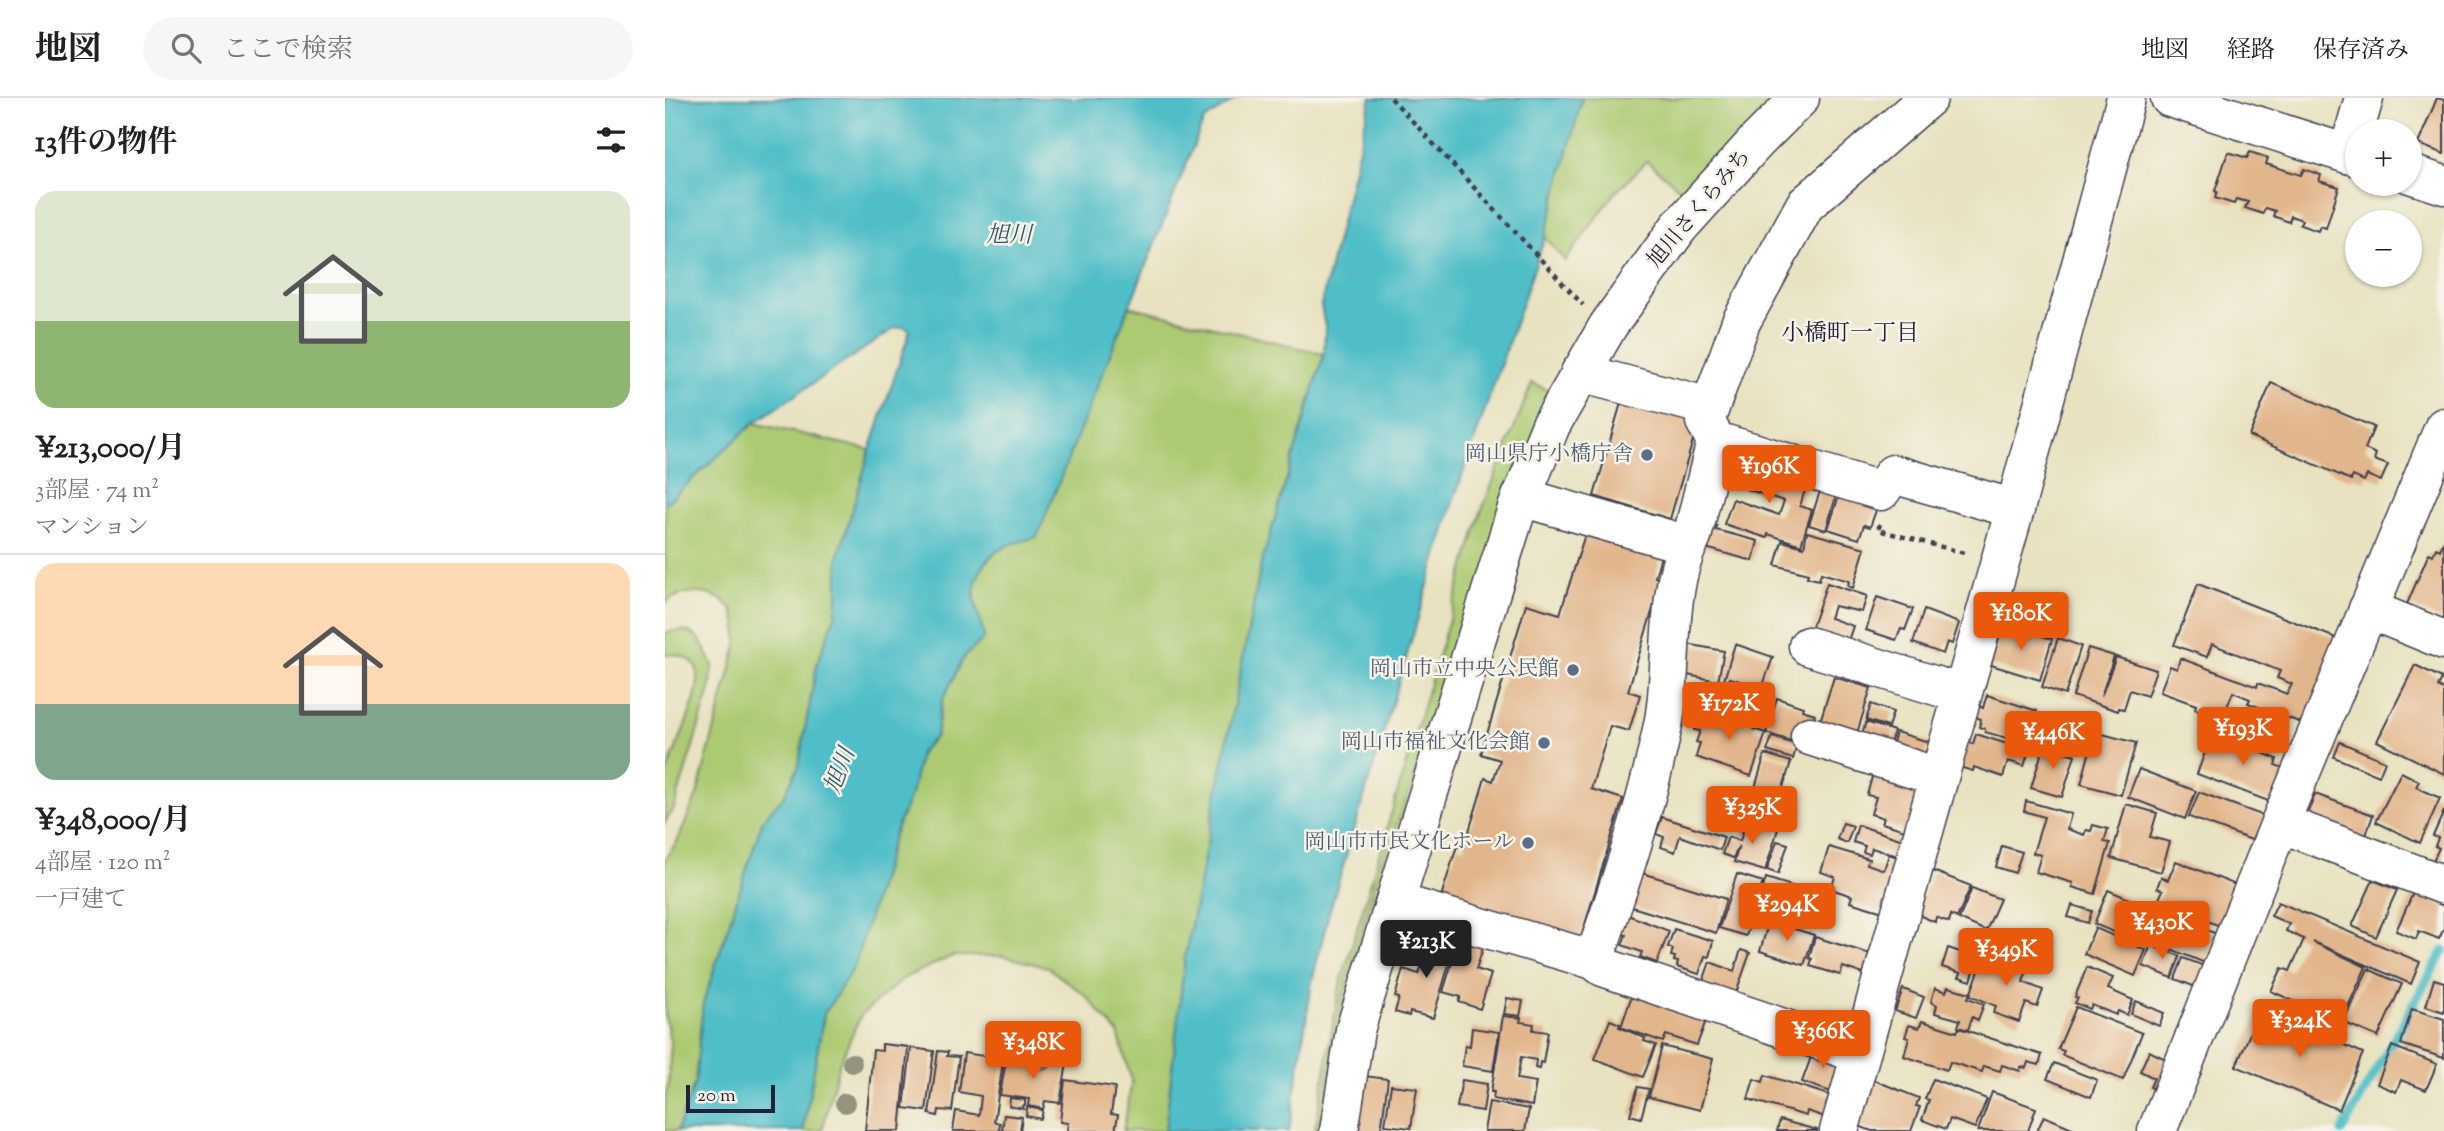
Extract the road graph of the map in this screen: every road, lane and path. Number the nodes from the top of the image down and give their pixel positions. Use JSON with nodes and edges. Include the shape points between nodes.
{"nodes":[{"id":1,"x":1391,"y":98,"type":"edge"},
{"id":2,"x":1800,"y":98,"type":"edge"},
{"id":3,"x":1927,"y":98,"type":"edge"},
{"id":4,"x":2126,"y":98,"type":"edge"},
{"id":5,"x":2170,"y":98,"type":"edge"},
{"id":6,"x":2364,"y":98,"type":"edge"},
{"id":7,"x":2360,"y":119,"type":"edge"},
{"id":8,"x":2345,"y":153,"type":"edge"},
{"id":9,"x":2422,"y":178,"type":"edge"},
{"id":10,"x":2444,"y":185,"type":"edge"},
{"id":11,"x":1598,"y":319,"type":"junction"},
{"id":12,"x":1580,"y":373,"type":"junction"},
{"id":13,"x":1713,"y":424,"type":"junction"},
{"id":14,"x":2444,"y":427,"type":"edge"},
{"id":15,"x":1881,"y":491,"type":"junction"},
{"id":16,"x":1521,"y":497,"type":"junction"},
{"id":17,"x":2015,"y":509,"type":"junction"},
{"id":18,"x":1688,"y":545,"type":"junction"},
{"id":19,"x":2000,"y":563,"type":"junction"},
{"id":20,"x":2368,"y":609,"type":"junction"},
{"id":21,"x":2444,"y":640,"type":"edge"},
{"id":22,"x":1808,"y":646,"type":"dead end"},
{"id":23,"x":1962,"y":694,"type":"junction"},
{"id":24,"x":1810,"y":736,"type":"dead end"},
{"id":25,"x":1938,"y":777,"type":"junction"},
{"id":26,"x":2280,"y":824,"type":"junction"},
{"id":27,"x":2444,"y":885,"type":"edge"},
{"id":28,"x":1395,"y":902,"type":"junction"},
{"id":29,"x":1594,"y":960,"type":"junction"},
{"id":30,"x":1860,"y":1054,"type":"junction"},
{"id":31,"x":1339,"y":1131,"type":"edge"},
{"id":32,"x":1839,"y":1131,"type":"edge"},
{"id":33,"x":2157,"y":1131,"type":"edge"}],
"edges":[{"from":1,"to":11,"type":"path"},
{"from":2,"to":11,"type":"street","name":"旭川さくらみち"},
{"from":3,"to":13,"type":"street","via":[[1805,205],[1741,322]]},
{"from":4,"to":17,"type":"street"},
{"from":5,"to":8,"type":"street"},
{"from":6,"to":7,"type":"street"},
{"from":9,"to":10,"type":"street"},
{"from":11,"to":12,"type":"street","name":"旭川さくらみち"},
{"from":12,"to":13,"type":"street"},
{"from":12,"to":16,"type":"street","name":"旭川さくらみち","via":[[1551,425]]},
{"from":13,"to":15,"type":"street"},
{"from":13,"to":18,"type":"street"},
{"from":14,"to":20,"type":"street"},
{"from":15,"to":17,"type":"street","via":[[1893,474]]},
{"from":15,"to":19,"type":"path","via":[[1887,498],[1878,530]]},
{"from":16,"to":18,"type":"street"},
{"from":16,"to":28,"type":"street","name":"旭川さくらみち"},
{"from":17,"to":19,"type":"street"},
{"from":18,"to":29,"type":"street","via":[[1672,614],[1664,719],[1629,856]]},
{"from":19,"to":23,"type":"street"},
{"from":20,"to":21,"type":"street"},
{"from":20,"to":26,"type":"street"},
{"from":22,"to":23,"type":"street"},
{"from":23,"to":25,"type":"street"},
{"from":24,"to":25,"type":"street"},
{"from":25,"to":30,"type":"street"},
{"from":26,"to":27,"type":"street"},
{"from":26,"to":33,"type":"street"},
{"from":28,"to":29,"type":"street"},
{"from":28,"to":31,"type":"street","name":"旭川さくらみち","via":[[1355,1030]]},
{"from":29,"to":30,"type":"street","via":[[1603,967]]},
{"from":30,"to":32,"type":"street"}]}
